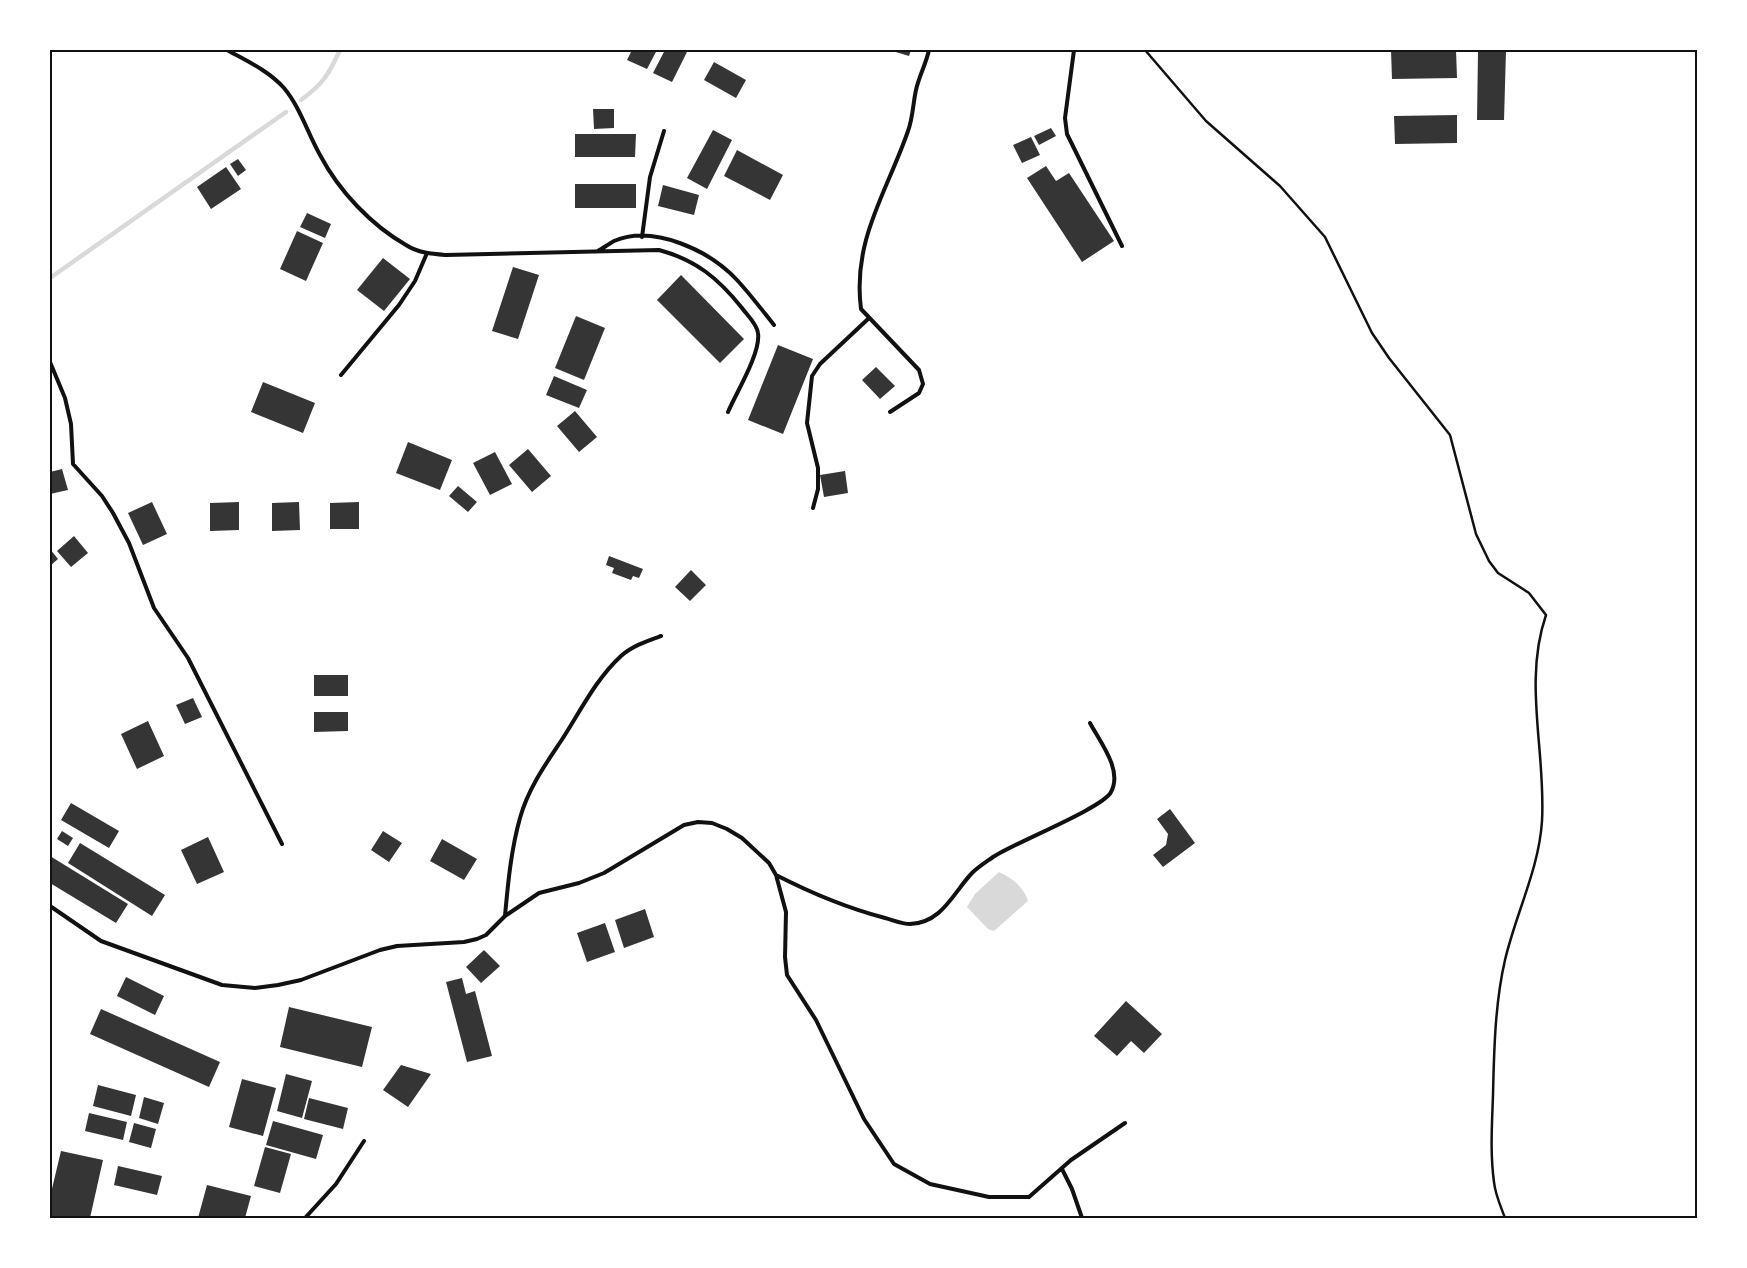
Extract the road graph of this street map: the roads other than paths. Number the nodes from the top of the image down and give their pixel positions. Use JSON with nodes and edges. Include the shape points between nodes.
{"nodes":[{"id":1,"x":227,"y":50,"type":"edge"},
{"id":2,"x":929,"y":50,"type":"edge"},
{"id":3,"x":1074,"y":50,"type":"edge"},
{"id":4,"x":664,"y":132,"type":"dead end"},
{"id":5,"x":642,"y":237,"type":"junction"},
{"id":6,"x":1122,"y":246,"type":"dead end"},
{"id":7,"x":427,"y":253,"type":"junction"},
{"id":8,"x":596,"y":253,"type":"junction"},
{"id":9,"x":868,"y":319,"type":"junction"},
{"id":10,"x":774,"y":325,"type":"dead end"},
{"id":11,"x":50,"y":362,"type":"edge"},
{"id":12,"x":341,"y":375,"type":"dead end"},
{"id":13,"x":728,"y":412,"type":"dead end"},
{"id":14,"x":890,"y":412,"type":"dead end"},
{"id":15,"x":813,"y":508,"type":"dead end"},
{"id":16,"x":661,"y":636,"type":"dead end"},
{"id":17,"x":1090,"y":723,"type":"dead end"},
{"id":18,"x":282,"y":844,"type":"dead end"},
{"id":19,"x":776,"y":874,"type":"junction"},
{"id":20,"x":50,"y":906,"type":"edge"},
{"id":21,"x":505,"y":916,"type":"junction"},
{"id":22,"x":1125,"y":1123,"type":"dead end"},
{"id":23,"x":364,"y":1141,"type":"dead end"},
{"id":24,"x":1062,"y":1169,"type":"junction"},
{"id":25,"x":305,"y":1218,"type":"edge"},
{"id":26,"x":1082,"y":1218,"type":"edge"}],
"edges":[{"from":1,"to":7,"type":"lane","via":[[274,78],[285,90],[333,177],[351,200],[383,230],[407,246]]},
{"from":2,"to":9,"type":"lane","via":[[916,90],[909,128],[869,225],[859,295],[861,309]]},
{"from":3,"to":6,"type":"lane","via":[[1065,118],[1067,134]]},
{"from":4,"to":5,"type":"lane","via":[[650,176]]},
{"from":5,"to":8,"type":"lane","via":[[616,241]]},
{"from":5,"to":10,"type":"lane","via":[[665,238],[715,260],[736,279]]},
{"from":7,"to":8,"type":"lane"},
{"from":7,"to":12,"type":"lane","via":[[415,281],[399,305]]},
{"from":8,"to":13,"type":"lane","via":[[659,250],[673,254],[718,279],[733,297],[758,333],[756,349]]},
{"from":9,"to":14,"type":"lane","via":[[919,370],[924,384],[919,393]]},
{"from":9,"to":15,"type":"lane","via":[[820,364],[812,376],[807,423],[818,468],[818,489]]},
{"from":11,"to":18,"type":"lane","via":[[65,398],[71,424],[73,464],[113,513],[129,543],[154,608],[207,693]]},
{"from":16,"to":21,"type":"lane","via":[[622,655],[607,671],[530,790],[520,817],[510,866]]},
{"from":17,"to":19,"type":"lane","via":[[1116,779],[1103,803],[995,856],[972,873],[938,914],[926,922],[909,924],[864,912],[797,886]]},
{"from":19,"to":21,"type":"lane","via":[[765,858],[742,838],[712,823],[684,824],[592,878],[539,892]]},
{"from":19,"to":24,"type":"lane","via":[[786,912],[787,976],[816,1020],[864,1118],[894,1164],[930,1184],[989,1197],[1029,1197]]},
{"from":20,"to":21,"type":"lane","via":[[101,941],[222,985],[255,988],[301,980],[397,946],[477,939],[486,935]]},
{"from":22,"to":24,"type":"lane"},
{"from":23,"to":25,"type":"lane","via":[[336,1184]]},
{"from":24,"to":26,"type":"lane"}]}
